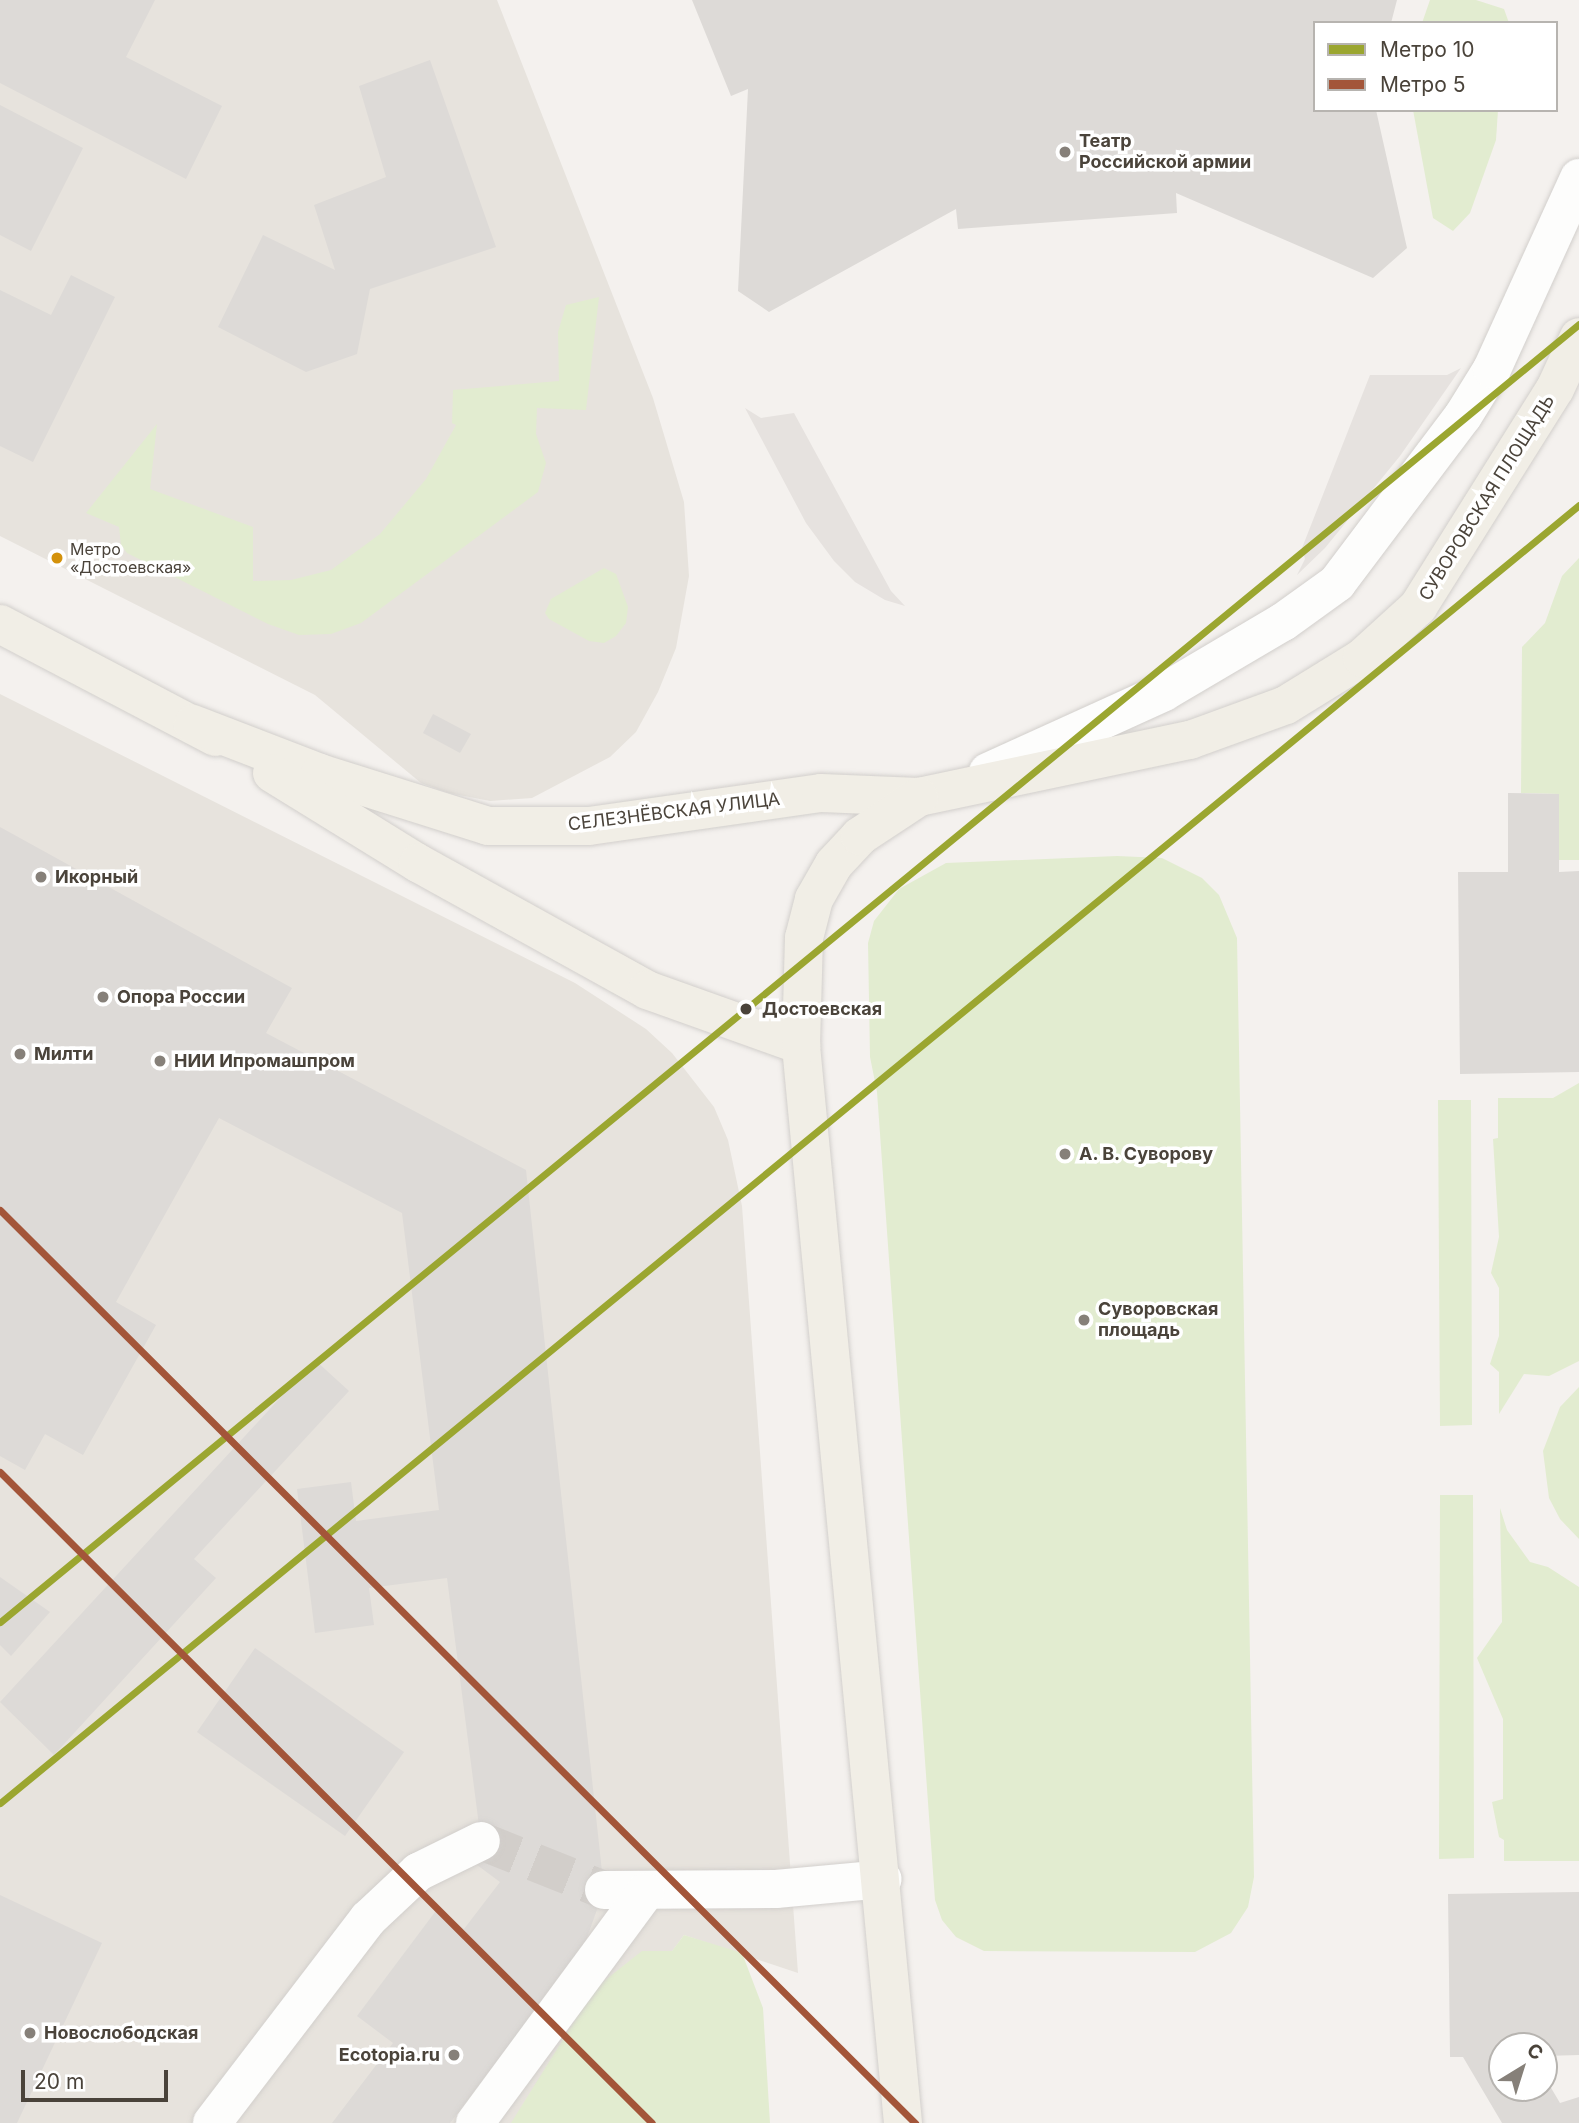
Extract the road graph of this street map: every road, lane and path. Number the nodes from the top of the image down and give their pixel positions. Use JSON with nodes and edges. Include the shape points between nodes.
{"nodes":[{"id":1,"x":1579,"y":177,"type":"edge"},
{"id":2,"x":1579,"y":337,"type":"edge"},
{"id":3,"x":0,"y":624,"type":"edge"},
{"id":4,"x":193,"y":724,"type":"junction"},
{"id":5,"x":919,"y":797,"type":"junction"},
{"id":6,"x":800,"y":1045,"type":"junction"},
{"id":7,"x":481,"y":1841,"type":"dead end"},
{"id":8,"x":883,"y":1879,"type":"junction"},
{"id":9,"x":604,"y":1890,"type":"tunnel mouth"},
{"id":10,"x":645,"y":1892,"type":"junction"},
{"id":11,"x":212,"y":2123,"type":"edge"},
{"id":12,"x":475,"y":2123,"type":"edge"},
{"id":13,"x":903,"y":2123,"type":"edge"}],
"edges":[{"from":1,"to":5,"type":"street","via":[[1492,369],[1337,583],[1308,606],[1164,692],[1019,761]]},
{"from":2,"to":5,"type":"main road","name":"СУВОРОВСКАЯ ПЛОЩАДЬ","via":[[1555,389],[1419,607],[1363,658],[1286,705],[1190,740]]},
{"from":3,"to":4,"type":"main road","name":"СЕЛЕЗНЁВСКАЯ УЛИЦА"},
{"from":4,"to":5,"type":"main road","name":"СЕЛЕЗНЁВСКАЯ УЛИЦА","via":[[320,773],[488,826],[589,826],[821,793]]},
{"from":4,"to":6,"type":"main road","name":"СЕЛЕЗНЁВСКАЯ УЛИЦА","via":[[418,863],[647,990]]},
{"from":5,"to":6,"type":"main road","via":[[860,835],[834,864],[814,899],[804,938]]},
{"from":6,"to":8,"type":"main road","via":[[827,1352]]},
{"from":7,"to":11,"type":"street","via":[[418,1872],[368,1919]]},
{"from":8,"to":10,"type":"street","via":[[776,1889]]},
{"from":8,"to":13,"type":"main road"},
{"from":9,"to":10,"type":"street"},
{"from":10,"to":12,"type":"street"}]}
